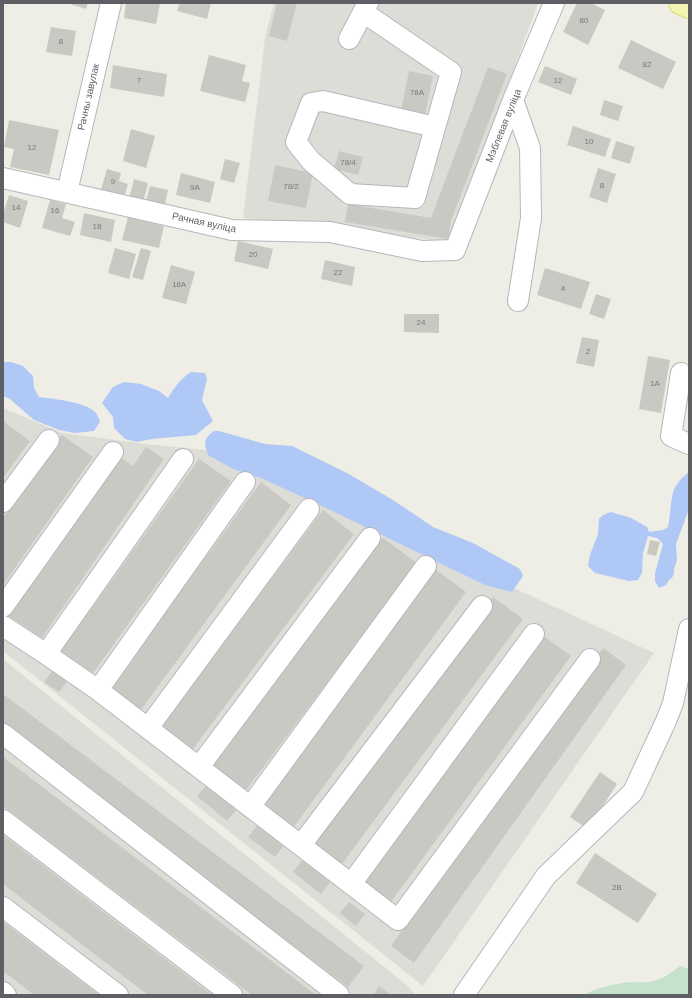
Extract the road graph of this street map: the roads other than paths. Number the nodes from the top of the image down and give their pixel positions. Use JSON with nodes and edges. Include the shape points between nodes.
{"nodes":[{"id":1,"x":110,"y":3,"type":"edge"},
{"id":2,"x":554,"y":3,"type":"edge"},
{"id":3,"x":680,"y":3,"type":"edge"},
{"id":4,"x":366,"y":7,"type":"edge"},
{"id":5,"x":689,"y":7,"type":"edge"},
{"id":6,"x":349,"y":39,"type":"dead end"},
{"id":7,"x":513,"y":100,"type":"junction"},
{"id":8,"x":435,"y":127,"type":"junction"},
{"id":9,"x":3,"y":178,"type":"edge"},
{"id":10,"x":67,"y":192,"type":"junction"},
{"id":11,"x":455,"y":250,"type":"joint"},
{"id":12,"x":518,"y":301,"type":"dead end"},
{"id":13,"x":680,"y":373,"type":"dead end"},
{"id":14,"x":50,"y":440,"type":"dead end"},
{"id":15,"x":689,"y":444,"type":"edge"},
{"id":16,"x":113,"y":452,"type":"dead end"},
{"id":17,"x":183,"y":459,"type":"dead end"},
{"id":18,"x":245,"y":482,"type":"dead end"},
{"id":19,"x":3,"y":502,"type":"edge"},
{"id":20,"x":309,"y":509,"type":"dead end"},
{"id":21,"x":370,"y":538,"type":"dead end"},
{"id":22,"x":426,"y":566,"type":"dead end"},
{"id":23,"x":3,"y":606,"type":"edge"},
{"id":24,"x":482,"y":606,"type":"dead end"},
{"id":25,"x":3,"y":626,"type":"edge"},
{"id":26,"x":689,"y":629,"type":"edge"},
{"id":27,"x":534,"y":634,"type":"dead end"},
{"id":28,"x":46,"y":654,"type":"junction"},
{"id":29,"x":590,"y":658,"type":"dead end"},
{"id":30,"x":98,"y":690,"type":"junction"},
{"id":31,"x":148,"y":728,"type":"junction"},
{"id":32,"x":3,"y":734,"type":"edge"},
{"id":33,"x":199,"y":767,"type":"junction"},
{"id":34,"x":250,"y":807,"type":"junction"},
{"id":35,"x":3,"y":820,"type":"edge"},
{"id":36,"x":301,"y":846,"type":"junction"},
{"id":37,"x":351,"y":884,"type":"junction"},
{"id":38,"x":3,"y":907,"type":"edge"},
{"id":39,"x":3,"y":992,"type":"edge"},
{"id":40,"x":6,"y":995,"type":"edge"},
{"id":41,"x":118,"y":995,"type":"edge"},
{"id":42,"x":232,"y":995,"type":"edge"},
{"id":43,"x":338,"y":995,"type":"edge"},
{"id":44,"x":464,"y":995,"type":"edge"}],
"edges":[{"from":1,"to":10,"type":"street","name":"Рачны завулак"},
{"from":2,"to":7,"type":"street","name":"Мэблевая вуліца"},
{"from":3,"to":5,"type":"main road"},
{"from":4,"to":6,"type":"street"},
{"from":4,"to":8,"type":"street","via":[[451,72]]},
{"from":7,"to":11,"type":"street","name":"Мэблевая вуліца"},
{"from":7,"to":12,"type":"street","via":[[530,148],[531,218]]},
{"from":8,"to":8,"type":"street","via":[[323,101],[312,103],[296,142],[311,161],[350,194],[415,198]]},
{"from":9,"to":10,"type":"street","name":"Рачная вуліца"},
{"from":10,"to":11,"type":"street","name":"Рачная вуліца","via":[[232,230],[330,232],[422,251]]},
{"from":13,"to":15,"type":"street","via":[[671,436]]},
{"from":14,"to":19,"type":"street"},
{"from":16,"to":23,"type":"street"},
{"from":17,"to":28,"type":"street"},
{"from":18,"to":30,"type":"street"},
{"from":20,"to":31,"type":"street"},
{"from":21,"to":33,"type":"street"},
{"from":22,"to":34,"type":"street"},
{"from":24,"to":36,"type":"street"},
{"from":25,"to":28,"type":"street"},
{"from":26,"to":44,"type":"street","via":[[673,703],[632,792],[546,876]]},
{"from":27,"to":37,"type":"street"},
{"from":28,"to":30,"type":"street"},
{"from":29,"to":37,"type":"street","via":[[398,920]]},
{"from":30,"to":31,"type":"street"},
{"from":31,"to":33,"type":"street"},
{"from":32,"to":43,"type":"street"},
{"from":33,"to":34,"type":"street"},
{"from":34,"to":36,"type":"street"},
{"from":35,"to":42,"type":"street"},
{"from":36,"to":37,"type":"street"},
{"from":38,"to":41,"type":"street"},
{"from":39,"to":40,"type":"street"}]}
